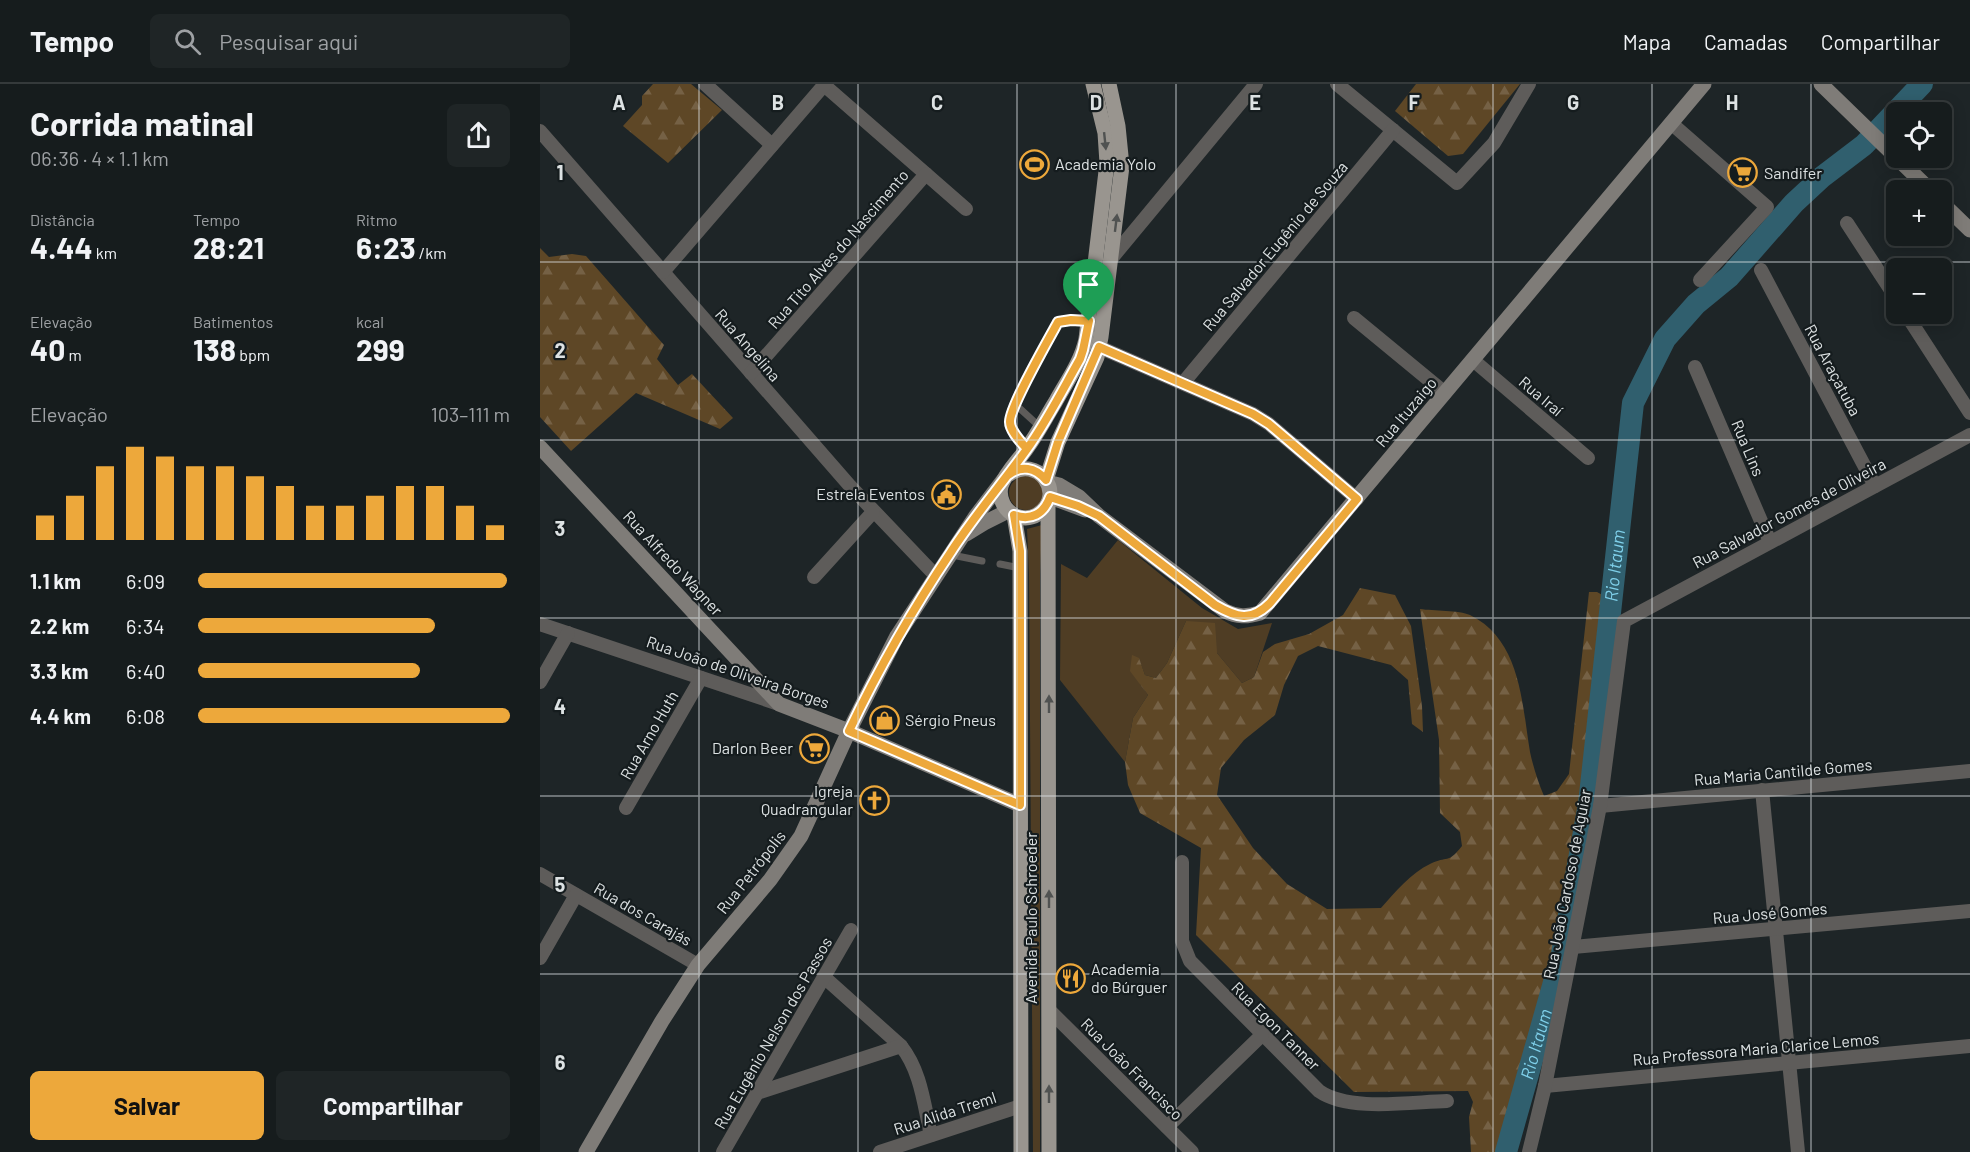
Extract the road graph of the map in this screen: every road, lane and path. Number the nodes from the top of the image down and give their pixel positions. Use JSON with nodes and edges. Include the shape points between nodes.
{"nodes":[{"id":1,"x":705,"y":84,"type":"edge"},
{"id":2,"x":824,"y":84,"type":"edge"},
{"id":3,"x":1093,"y":84,"type":"edge"},
{"id":4,"x":1109,"y":84,"type":"edge"},
{"id":5,"x":1256,"y":84,"type":"edge"},
{"id":6,"x":1337,"y":84,"type":"edge"},
{"id":7,"x":1529,"y":84,"type":"edge"},
{"id":8,"x":1704,"y":84,"type":"edge"},
{"id":9,"x":1821,"y":84,"type":"edge"},
{"id":10,"x":1671,"y":123,"type":"junction"},
{"id":11,"x":1394,"y":130,"type":"junction"},
{"id":12,"x":540,"y":131,"type":"edge"},
{"id":13,"x":772,"y":146,"type":"junction"},
{"id":14,"x":926,"y":174,"type":"junction"},
{"id":15,"x":1920,"y":180,"type":"edge"},
{"id":16,"x":966,"y":209,"type":"dead end"},
{"id":17,"x":1952,"y":213,"type":"edge"},
{"id":18,"x":1847,"y":223,"type":"dead end"},
{"id":19,"x":1970,"y":230,"type":"edge"},
{"id":20,"x":1111,"y":259,"type":"junction"},
{"id":21,"x":1761,"y":270,"type":"dead end"},
{"id":22,"x":663,"y":272,"type":"junction"},
{"id":23,"x":1700,"y":280,"type":"dead end"},
{"id":24,"x":1886,"y":283,"type":"edge"},
{"id":25,"x":1354,"y":318,"type":"dead end"},
{"id":26,"x":1089,"y":321,"type":"junction"},
{"id":27,"x":1912,"y":324,"type":"edge"},
{"id":28,"x":1099,"y":347,"type":"junction"},
{"id":29,"x":1473,"y":360,"type":"junction"},
{"id":30,"x":1695,"y":367,"type":"dead end"},
{"id":31,"x":751,"y":373,"type":"junction"},
{"id":32,"x":1183,"y":383,"type":"junction"},
{"id":33,"x":1445,"y":393,"type":"junction"},
{"id":34,"x":1015,"y":404,"type":"junction"},
{"id":35,"x":1970,"y":413,"type":"edge"},
{"id":36,"x":1040,"y":427,"type":"junction"},
{"id":37,"x":1970,"y":435,"type":"edge"},
{"id":38,"x":540,"y":447,"type":"edge"},
{"id":39,"x":1027,"y":449,"type":"junction"},
{"id":40,"x":1588,"y":458,"type":"dead end"},
{"id":41,"x":1006,"y":477,"type":"junction"},
{"id":42,"x":1875,"y":486,"type":"junction"},
{"id":43,"x":1048,"y":490,"type":"junction"},
{"id":44,"x":1357,"y":499,"type":"junction"},
{"id":45,"x":873,"y":512,"type":"junction"},
{"id":46,"x":1011,"y":513,"type":"junction"},
{"id":47,"x":959,"y":540,"type":"junction"},
{"id":48,"x":1770,"y":542,"type":"junction"},
{"id":49,"x":949,"y":554,"type":"junction"},
{"id":50,"x":982,"y":561,"type":"dead end"},
{"id":51,"x":1000,"y":564,"type":"dead end"},
{"id":52,"x":1020,"y":568,"type":"junction"},
{"id":53,"x":936,"y":576,"type":"junction"},
{"id":54,"x":814,"y":577,"type":"dead end"},
{"id":55,"x":1624,"y":621,"type":"joint"},
{"id":56,"x":540,"y":624,"type":"edge"},
{"id":57,"x":568,"y":633,"type":"junction"},
{"id":58,"x":701,"y":678,"type":"junction"},
{"id":59,"x":540,"y":682,"type":"edge"},
{"id":60,"x":779,"y":704,"type":"junction"},
{"id":61,"x":849,"y":731,"type":"junction"},
{"id":62,"x":1970,"y":771,"type":"edge"},
{"id":63,"x":1762,"y":790,"type":"junction"},
{"id":64,"x":1020,"y":805,"type":"junction"},
{"id":65,"x":1600,"y":806,"type":"junction"},
{"id":66,"x":626,"y":808,"type":"dead end"},
{"id":67,"x":1182,"y":862,"type":"dead end"},
{"id":68,"x":540,"y":874,"type":"edge"},
{"id":69,"x":576,"y":895,"type":"junction"},
{"id":70,"x":1970,"y":911,"type":"edge"},
{"id":71,"x":1776,"y":929,"type":"junction"},
{"id":72,"x":851,"y":930,"type":"dead end"},
{"id":73,"x":1573,"y":948,"type":"junction"},
{"id":74,"x":540,"y":958,"type":"edge"},
{"id":75,"x":699,"y":965,"type":"junction"},
{"id":76,"x":824,"y":977,"type":"junction"},
{"id":77,"x":1049,"y":1010,"type":"junction"},
{"id":78,"x":1262,"y":1035,"type":"junction"},
{"id":79,"x":901,"y":1046,"type":"junction"},
{"id":80,"x":1970,"y":1046,"type":"edge"},
{"id":81,"x":1789,"y":1063,"type":"junction"},
{"id":82,"x":1545,"y":1086,"type":"junction"},
{"id":83,"x":757,"y":1094,"type":"junction"},
{"id":84,"x":1447,"y":1101,"type":"dead end"},
{"id":85,"x":1020,"y":1106,"type":"junction"},
{"id":86,"x":1167,"y":1127,"type":"junction"},
{"id":87,"x":931,"y":1135,"type":"junction"},
{"id":88,"x":586,"y":1152,"type":"edge"},
{"id":89,"x":723,"y":1152,"type":"edge"},
{"id":90,"x":880,"y":1152,"type":"edge"},
{"id":91,"x":1020,"y":1152,"type":"edge"},
{"id":92,"x":1049,"y":1152,"type":"edge"},
{"id":93,"x":1192,"y":1152,"type":"edge"},
{"id":94,"x":1529,"y":1152,"type":"edge"},
{"id":95,"x":1798,"y":1152,"type":"edge"}],
"edges":[{"from":1,"to":13,"type":"street"},
{"from":2,"to":13,"type":"street"},
{"from":2,"to":14,"type":"street"},
{"from":3,"to":26,"type":"main road","name":"Rua Petrópolis","one_way":true,"via":[[1107,163]]},
{"from":20,"to":4,"type":"main road","one_way":true,"via":[[1122,165]]},
{"from":5,"to":20,"type":"street"},
{"from":6,"to":11,"type":"street"},
{"from":7,"to":11,"type":"street","via":[[1494,142],[1457,183]]},
{"from":8,"to":10,"type":"street","name":"Rua Ituzaigo"},
{"from":9,"to":15,"type":"street"},
{"from":10,"to":23,"type":"street","via":[[1767,207]]},
{"from":10,"to":29,"type":"street","name":"Rua Ituzaigo"},
{"from":11,"to":32,"type":"street","name":"Rua Salvador Eugênio de Souza"},
{"from":12,"to":22,"type":"street","name":"Rua Angelina"},
{"from":13,"to":22,"type":"street"},
{"from":14,"to":16,"type":"street"},
{"from":14,"to":31,"type":"street","name":"Rua Tito Alves do Nascimento"},
{"from":17,"to":19,"type":"street"},
{"from":18,"to":24,"type":"street"},
{"from":20,"to":28,"type":"main road"},
{"from":21,"to":42,"type":"street","name":"Rua Araçatuba"},
{"from":22,"to":31,"type":"street","name":"Rua Angelina"},
{"from":25,"to":33,"type":"street"},
{"from":26,"to":34,"type":"lane","via":[[1058,322]]},
{"from":26,"to":36,"type":"main road","name":"Rua Petrópolis","via":[[1080,359]]},
{"from":27,"to":35,"type":"street"},
{"from":28,"to":32,"type":"street"},
{"from":28,"to":43,"type":"main road","via":[[1058,442]]},
{"from":29,"to":33,"type":"street","name":"Rua Ituzaigo"},
{"from":29,"to":40,"type":"street","name":"Rua Iraí"},
{"from":30,"to":48,"type":"street","name":"Rua Lins"},
{"from":31,"to":45,"type":"street","name":"Rua Angelina"},
{"from":32,"to":44,"type":"street","via":[[1269,424]]},
{"from":33,"to":44,"type":"street","name":"Rua Ituzaigo"},
{"from":34,"to":36,"type":"lane"},
{"from":34,"to":39,"type":"lane","via":[[1010,425]]},
{"from":36,"to":39,"type":"main road","name":"Rua Petrópolis"},
{"from":37,"to":42,"type":"street","name":"Rua Salvador Gomes de Oliveira"},
{"from":38,"to":60,"type":"street","name":"Rua Alfredo Wagner"},
{"from":39,"to":41,"type":"main road","name":"Rua Petrópolis"},
{"from":41,"to":43,"type":"main road","via":[[1014,471],[1035,470]]},
{"from":41,"to":46,"type":"main road","via":[[1001,485],[1001,500]]},
{"from":41,"to":47,"type":"street","name":"Rua Petrópolis"},
{"from":42,"to":48,"type":"street","name":"Rua Salvador Gomes de Oliveira"},
{"from":43,"to":44,"type":"street","name":"Rua Ituzaigo","via":[[1099,516],[1215,605],[1232,614],[1250,616],[1270,603]]},
{"from":43,"to":46,"type":"main road","via":[[1044,509],[1034,516]]},
{"from":77,"to":43,"type":"main road","name":"Avenida Paulo Schroeder","one_way":true},
{"from":45,"to":53,"type":"street","name":"Rua Angelina"},
{"from":45,"to":54,"type":"street"},
{"from":46,"to":47,"type":"street","name":"Rua Petrópolis","via":[[984,523]]},
{"from":46,"to":52,"type":"main road","name":"Avenida Paulo Schroeder","via":[[1020,542]]},
{"from":47,"to":49,"type":"street","name":"Rua Petrópolis"},
{"from":48,"to":55,"type":"street","name":"Rua Salvador Gomes de Oliveira"},
{"from":49,"to":50,"type":"lane"},
{"from":49,"to":53,"type":"street","name":"Rua Petrópolis"},
{"from":51,"to":52,"type":"lane"},
{"from":52,"to":64,"type":"main road","name":"Avenida Paulo Schroeder"},
{"from":53,"to":61,"type":"street","name":"Rua Petrópolis","via":[[893,643]]},
{"from":55,"to":65,"type":"street","name":"Rua João Cardoso de Aguiar"},
{"from":56,"to":57,"type":"street","name":"Rua João de Oliveira Borges"},
{"from":57,"to":58,"type":"street","name":"Rua João de Oliveira Borges"},
{"from":57,"to":59,"type":"street"},
{"from":58,"to":60,"type":"street","name":"Rua João de Oliveira Borges"},
{"from":58,"to":66,"type":"street","name":"Rua Arno Huth"},
{"from":60,"to":61,"type":"street","name":"Rua João de Oliveira Borges"},
{"from":61,"to":64,"type":"street","name":"Rua João de Oliveira Borges"},
{"from":61,"to":75,"type":"street","name":"Rua Petrópolis","via":[[801,836]]},
{"from":62,"to":63,"type":"street","name":"Rua Maria Cantilde Gomes"},
{"from":63,"to":65,"type":"street","name":"Rua Maria Cantilde Gomes"},
{"from":63,"to":71,"type":"street"},
{"from":64,"to":85,"type":"main road","name":"Avenida Paulo Schroeder"},
{"from":65,"to":73,"type":"street","name":"Rua João Cardoso de Aguiar"},
{"from":67,"to":78,"type":"street","name":"Rua Egon Tanner","via":[[1184,951],[1190,962]]},
{"from":68,"to":69,"type":"street","name":"Rua dos Carajás"},
{"from":69,"to":74,"type":"street"},
{"from":69,"to":75,"type":"street","name":"Rua dos Carajás"},
{"from":70,"to":71,"type":"street","name":"Rua José Gomes"},
{"from":71,"to":73,"type":"street","name":"Rua José Gomes"},
{"from":71,"to":81,"type":"street"},
{"from":72,"to":76,"type":"street","name":"Rua Eugênio Nelson dos Passos"},
{"from":73,"to":82,"type":"street","name":"Rua João Cardoso de Aguiar"},
{"from":75,"to":88,"type":"street","name":"Rua Petrópolis"},
{"from":76,"to":79,"type":"street"},
{"from":76,"to":83,"type":"street","name":"Rua Eugênio Nelson dos Passos"},
{"from":77,"to":86,"type":"street","name":"Rua João Francisco"},
{"from":92,"to":77,"type":"main road","name":"Avenida Paulo Schroeder","one_way":true},
{"from":78,"to":84,"type":"street","name":"Rua Egon Tanner","via":[[1329,1098],[1356,1104]]},
{"from":78,"to":86,"type":"street"},
{"from":79,"to":83,"type":"street"},
{"from":79,"to":87,"type":"street","via":[[916,1071]]},
{"from":80,"to":81,"type":"street","name":"Rua Professora Maria Clarice Lemos"},
{"from":81,"to":82,"type":"street","name":"Rua Professora Maria Clarice Lemos"},
{"from":81,"to":95,"type":"street"},
{"from":82,"to":94,"type":"street","name":"Rua João Cardoso de Aguiar"},
{"from":83,"to":89,"type":"street","name":"Rua Eugênio Nelson dos Passos"},
{"from":85,"to":87,"type":"street","name":"Rua Alida Treml"},
{"from":85,"to":91,"type":"main road","name":"Avenida Paulo Schroeder"},
{"from":86,"to":93,"type":"street","name":"Rua João Francisco"},
{"from":87,"to":90,"type":"street","name":"Rua Alida Treml"}]}
